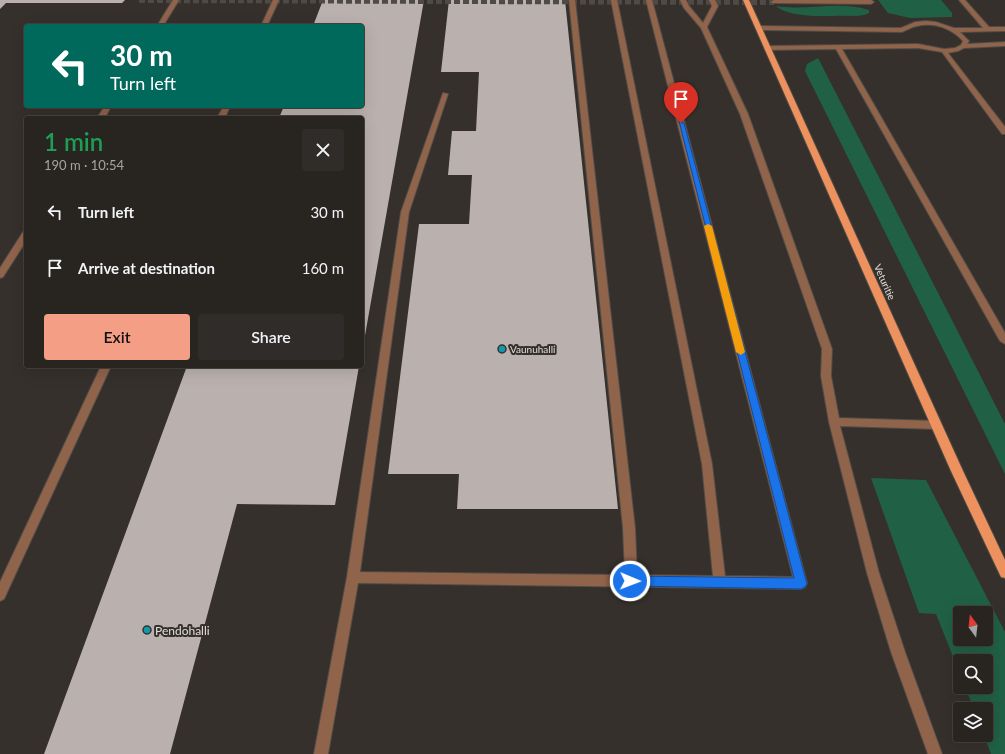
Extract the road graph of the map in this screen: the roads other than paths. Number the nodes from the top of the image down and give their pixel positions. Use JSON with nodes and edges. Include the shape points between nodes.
{"nodes":[{"id":1,"x":176,"y":0,"type":"edge"},
{"id":2,"x":276,"y":0,"type":"edge"},
{"id":3,"x":572,"y":0,"type":"edge"},
{"id":4,"x":614,"y":0,"type":"edge"},
{"id":5,"x":649,"y":0,"type":"edge"},
{"id":6,"x":683,"y":0,"type":"edge"},
{"id":7,"x":712,"y":0,"type":"edge"},
{"id":8,"x":746,"y":0,"type":"edge"},
{"id":9,"x":962,"y":0,"type":"edge"},
{"id":10,"x":774,"y":2,"type":"dead end"},
{"id":11,"x":871,"y":2,"type":"dead end"},
{"id":12,"x":161,"y":24,"type":"edge"},
{"id":13,"x":265,"y":24,"type":"edge"},
{"id":14,"x":704,"y":27,"type":"junction"},
{"id":15,"x":759,"y":28,"type":"junction"},
{"id":16,"x":987,"y":29,"type":"junction"},
{"id":17,"x":1005,"y":29,"type":"edge"},
{"id":18,"x":953,"y":30,"type":"junction"},
{"id":19,"x":1005,"y":44,"type":"edge"},
{"id":20,"x":963,"y":46,"type":"junction"},
{"id":21,"x":838,"y":47,"type":"junction"},
{"id":22,"x":767,"y":48,"type":"junction"},
{"id":23,"x":944,"y":51,"type":"junction"},
{"id":24,"x":445,"y":94,"type":"dead end"},
{"id":25,"x":1005,"y":132,"type":"edge"},
{"id":26,"x":24,"y":237,"type":"edge"},
{"id":27,"x":0,"y":275,"type":"edge"},
{"id":28,"x":1005,"y":341,"type":"edge"},
{"id":29,"x":105,"y":368,"type":"edge"},
{"id":30,"x":834,"y":422,"type":"junction"},
{"id":31,"x":936,"y":425,"type":"junction"},
{"id":32,"x":1005,"y":573,"type":"edge"},
{"id":33,"x":352,"y":577,"type":"junction"},
{"id":34,"x":630,"y":581,"type":"junction"},
{"id":35,"x":720,"y":582,"type":"junction"},
{"id":36,"x":0,"y":594,"type":"edge"},
{"id":37,"x":321,"y":754,"type":"edge"},
{"id":38,"x":935,"y":754,"type":"edge"}],
"edges":[{"from":1,"to":12,"type":"lane"},
{"from":2,"to":13,"type":"lane"},
{"from":3,"to":34,"type":"lane","via":[[630,528]]},
{"from":4,"to":35,"type":"lane","via":[[707,464]]},
{"from":5,"to":35,"type":"lane","via":[[801,584]]},
{"from":6,"to":14,"type":"lane"},
{"from":7,"to":14,"type":"lane","via":[[715,6]]},
{"from":8,"to":15,"type":"main road","name":"Veturitie"},
{"from":9,"to":16,"type":"lane"},
{"from":10,"to":11,"type":"lane"},
{"from":14,"to":30,"type":"lane","via":[[744,114],[827,349],[826,376]]},
{"from":15,"to":18,"type":"lane","via":[[902,30],[907,26],[928,24]]},
{"from":15,"to":22,"type":"main road","name":"Veturitie"},
{"from":16,"to":17,"type":"lane"},
{"from":16,"to":18,"type":"lane"},
{"from":18,"to":20,"type":"lane","via":[[966,41]]},
{"from":19,"to":20,"type":"lane"},
{"from":20,"to":23,"type":"lane","via":[[956,50]]},
{"from":21,"to":22,"type":"lane"},
{"from":21,"to":23,"type":"lane","via":[[918,46]]},
{"from":21,"to":28,"type":"lane"},
{"from":22,"to":31,"type":"main road","name":"Veturitie"},
{"from":23,"to":25,"type":"lane"},
{"from":24,"to":33,"type":"lane","via":[[405,212]]},
{"from":26,"to":27,"type":"lane"},
{"from":29,"to":36,"type":"lane"},
{"from":30,"to":31,"type":"lane"},
{"from":30,"to":38,"type":"lane","via":[[873,574]]},
{"from":31,"to":32,"type":"main road","name":"Veturitie"},
{"from":33,"to":34,"type":"lane"},
{"from":33,"to":37,"type":"lane"},
{"from":34,"to":35,"type":"lane"}]}
